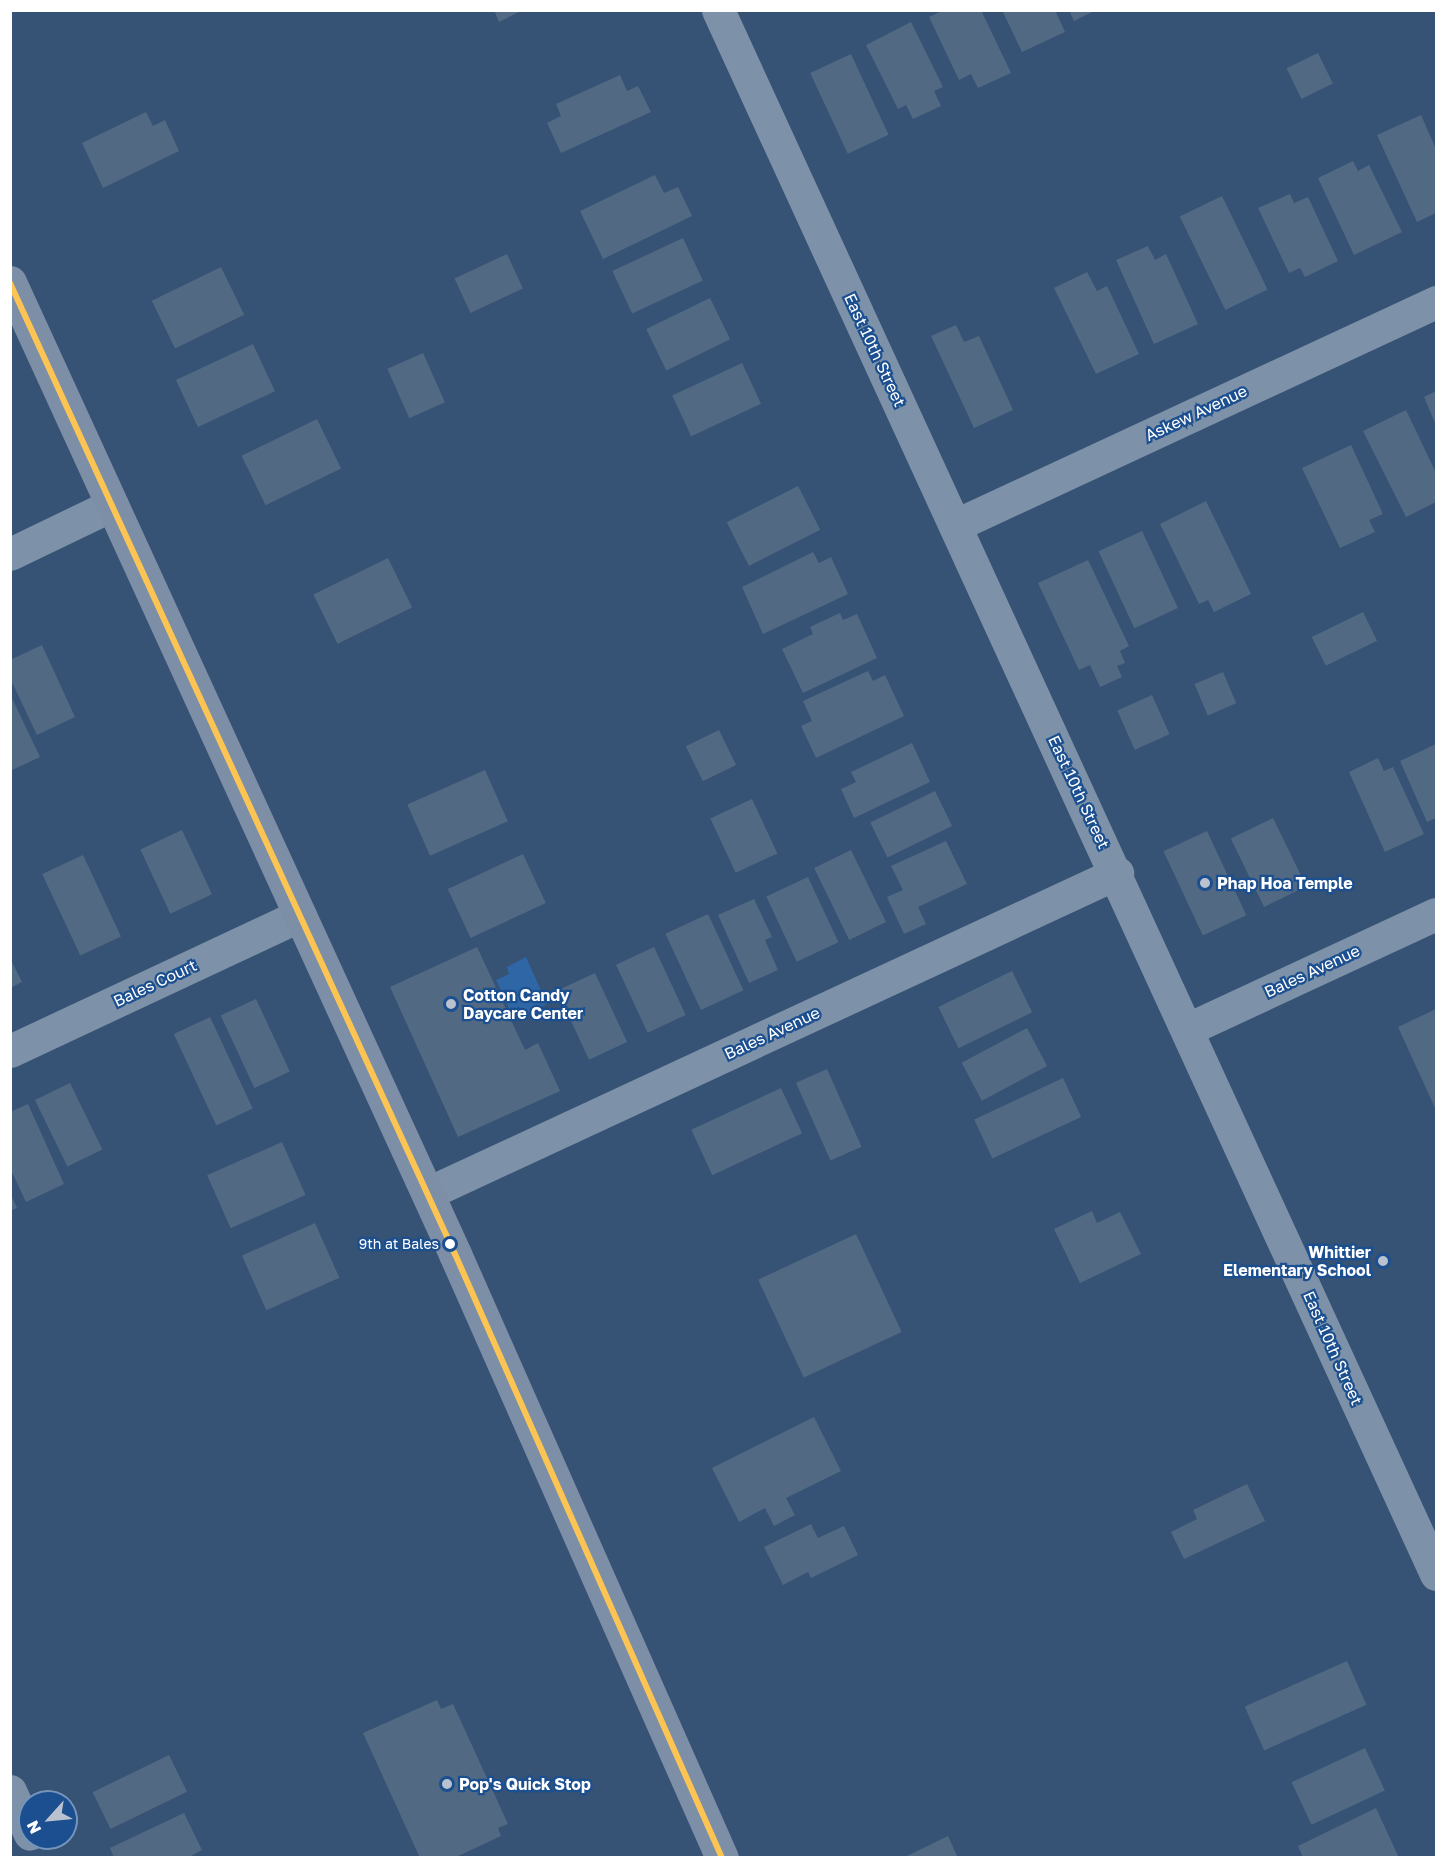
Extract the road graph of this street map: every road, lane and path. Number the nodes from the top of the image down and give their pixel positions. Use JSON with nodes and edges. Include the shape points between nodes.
{"nodes":[{"id":1,"x":728,"y":14,"type":"edge"},
{"id":2,"x":10,"y":282,"type":"edge"},
{"id":3,"x":1437,"y":302,"type":"edge"},
{"id":4,"x":112,"y":505,"type":"junction"},
{"id":5,"x":956,"y":525,"type":"junction"},
{"id":6,"x":10,"y":554,"type":"edge"},
{"id":7,"x":1117,"y":873,"type":"junction"},
{"id":8,"x":1437,"y":914,"type":"edge"},
{"id":9,"x":300,"y":915,"type":"junction"},
{"id":10,"x":1188,"y":1029,"type":"junction"},
{"id":11,"x":10,"y":1051,"type":"edge"},
{"id":12,"x":428,"y":1193,"type":"junction"},
{"id":13,"x":1427,"y":1528,"type":"edge"},
{"id":14,"x":1437,"y":1574,"type":"edge"},
{"id":15,"x":10,"y":1791,"type":"edge"},
{"id":16,"x":18,"y":1808,"type":"edge"},
{"id":17,"x":718,"y":1856,"type":"edge"}],
"edges":[{"from":1,"to":5,"type":"street","name":"East 10th Street"},
{"from":2,"to":4,"type":"main road"},
{"from":3,"to":5,"type":"street","name":"Askew Avenue"},
{"from":4,"to":6,"type":"street"},
{"from":4,"to":9,"type":"main road"},
{"from":5,"to":7,"type":"street","name":"East 10th Street"},
{"from":7,"to":10,"type":"street","name":"East 10th Street"},
{"from":7,"to":12,"type":"street","name":"Bales Avenue"},
{"from":8,"to":10,"type":"street","name":"Bales Avenue"},
{"from":9,"to":11,"type":"street","name":"Bales Court"},
{"from":9,"to":12,"type":"main road"},
{"from":10,"to":13,"type":"street","name":"East 10th Street"},
{"from":12,"to":17,"type":"main road"},
{"from":13,"to":14,"type":"street","name":"East 10th Street"},
{"from":15,"to":16,"type":"street"}]}
